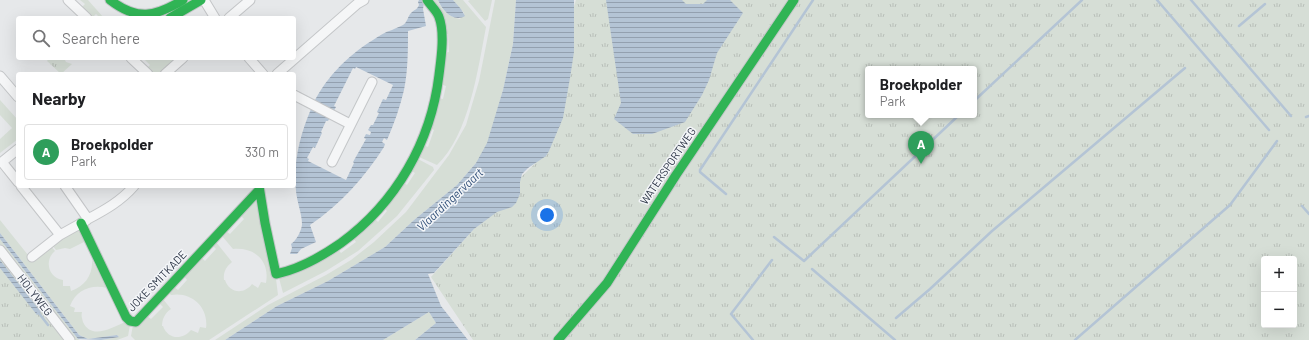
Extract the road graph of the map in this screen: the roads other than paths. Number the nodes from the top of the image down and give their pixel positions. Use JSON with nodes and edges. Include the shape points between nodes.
{"nodes":[{"id":1,"x":68,"y":0,"type":"edge"},
{"id":2,"x":183,"y":0,"type":"edge"},
{"id":3,"x":201,"y":0,"type":"edge"},
{"id":4,"x":204,"y":0,"type":"edge"},
{"id":5,"x":250,"y":0,"type":"edge"},
{"id":6,"x":364,"y":0,"type":"edge"},
{"id":7,"x":426,"y":0,"type":"edge"},
{"id":8,"x":794,"y":0,"type":"edge"},
{"id":9,"x":106,"y":1,"type":"edge"},
{"id":10,"x":85,"y":16,"type":"edge"},
{"id":11,"x":120,"y":16,"type":"edge"},
{"id":12,"x":173,"y":16,"type":"edge"},
{"id":13,"x":214,"y":16,"type":"edge"},
{"id":14,"x":231,"y":16,"type":"edge"},
{"id":15,"x":296,"y":57,"type":"edge"},
{"id":16,"x":133,"y":60,"type":"edge"},
{"id":17,"x":181,"y":60,"type":"edge"},
{"id":18,"x":251,"y":60,"type":"edge"},
{"id":19,"x":293,"y":60,"type":"edge"},
{"id":20,"x":146,"y":72,"type":"edge"},
{"id":21,"x":167,"y":72,"type":"edge"},
{"id":22,"x":261,"y":72,"type":"edge"},
{"id":23,"x":279,"y":72,"type":"edge"},
{"id":24,"x":0,"y":76,"type":"edge"},
{"id":25,"x":372,"y":82,"type":"dead end"},
{"id":26,"x":16,"y":95,"type":"edge"},
{"id":27,"x":296,"y":96,"type":"edge"},
{"id":28,"x":350,"y":124,"type":"junction"},
{"id":29,"x":16,"y":151,"type":"edge"},
{"id":30,"x":332,"y":162,"type":"dead end"},
{"id":31,"x":16,"y":180,"type":"edge"},
{"id":32,"x":23,"y":188,"type":"edge"},
{"id":33,"x":66,"y":188,"type":"edge"},
{"id":34,"x":132,"y":188,"type":"edge"},
{"id":35,"x":259,"y":188,"type":"edge"},
{"id":36,"x":85,"y":221,"type":"junction"},
{"id":37,"x":60,"y":235,"type":"junction"},
{"id":38,"x":0,"y":250,"type":"edge"},
{"id":39,"x":32,"y":257,"type":"dead end"},
{"id":40,"x":70,"y":340,"type":"edge"},
{"id":41,"x":558,"y":340,"type":"edge"}],
"edges":[{"from":1,"to":10,"type":"street"},
{"from":2,"to":9,"type":"street","via":[[166,10],[150,14],[126,11]]},
{"from":3,"to":12,"type":"street"},
{"from":4,"to":13,"type":"street"},
{"from":5,"to":14,"type":"street"},
{"from":6,"to":15,"type":"street"},
{"from":7,"to":35,"type":"street","via":[[438,17],[440,33],[440,70],[433,109],[416,156],[393,193],[378,211],[357,231],[323,255],[292,271],[276,274]]},
{"from":8,"to":41,"type":"street","name":"WATERSPORTWEG","via":[[607,283]]},
{"from":9,"to":11,"type":"street","via":[[113,12]]},
{"from":16,"to":20,"type":"street"},
{"from":17,"to":21,"type":"street"},
{"from":18,"to":22,"type":"street"},
{"from":19,"to":23,"type":"street"},
{"from":24,"to":26,"type":"street"},
{"from":25,"to":28,"type":"street"},
{"from":27,"to":28,"type":"street"},
{"from":28,"to":30,"type":"street"},
{"from":29,"to":31,"type":"street","via":[[2,162]]},
{"from":32,"to":37,"type":"street"},
{"from":33,"to":36,"type":"street"},
{"from":34,"to":36,"type":"street","via":[[107,210]]},
{"from":35,"to":36,"type":"street","name":"JOKE SMITKADE","via":[[136,322],[126,317]]},
{"from":36,"to":37,"type":"street"},
{"from":37,"to":39,"type":"street"},
{"from":38,"to":40,"type":"street","name":"HOLYWEG"}]}
